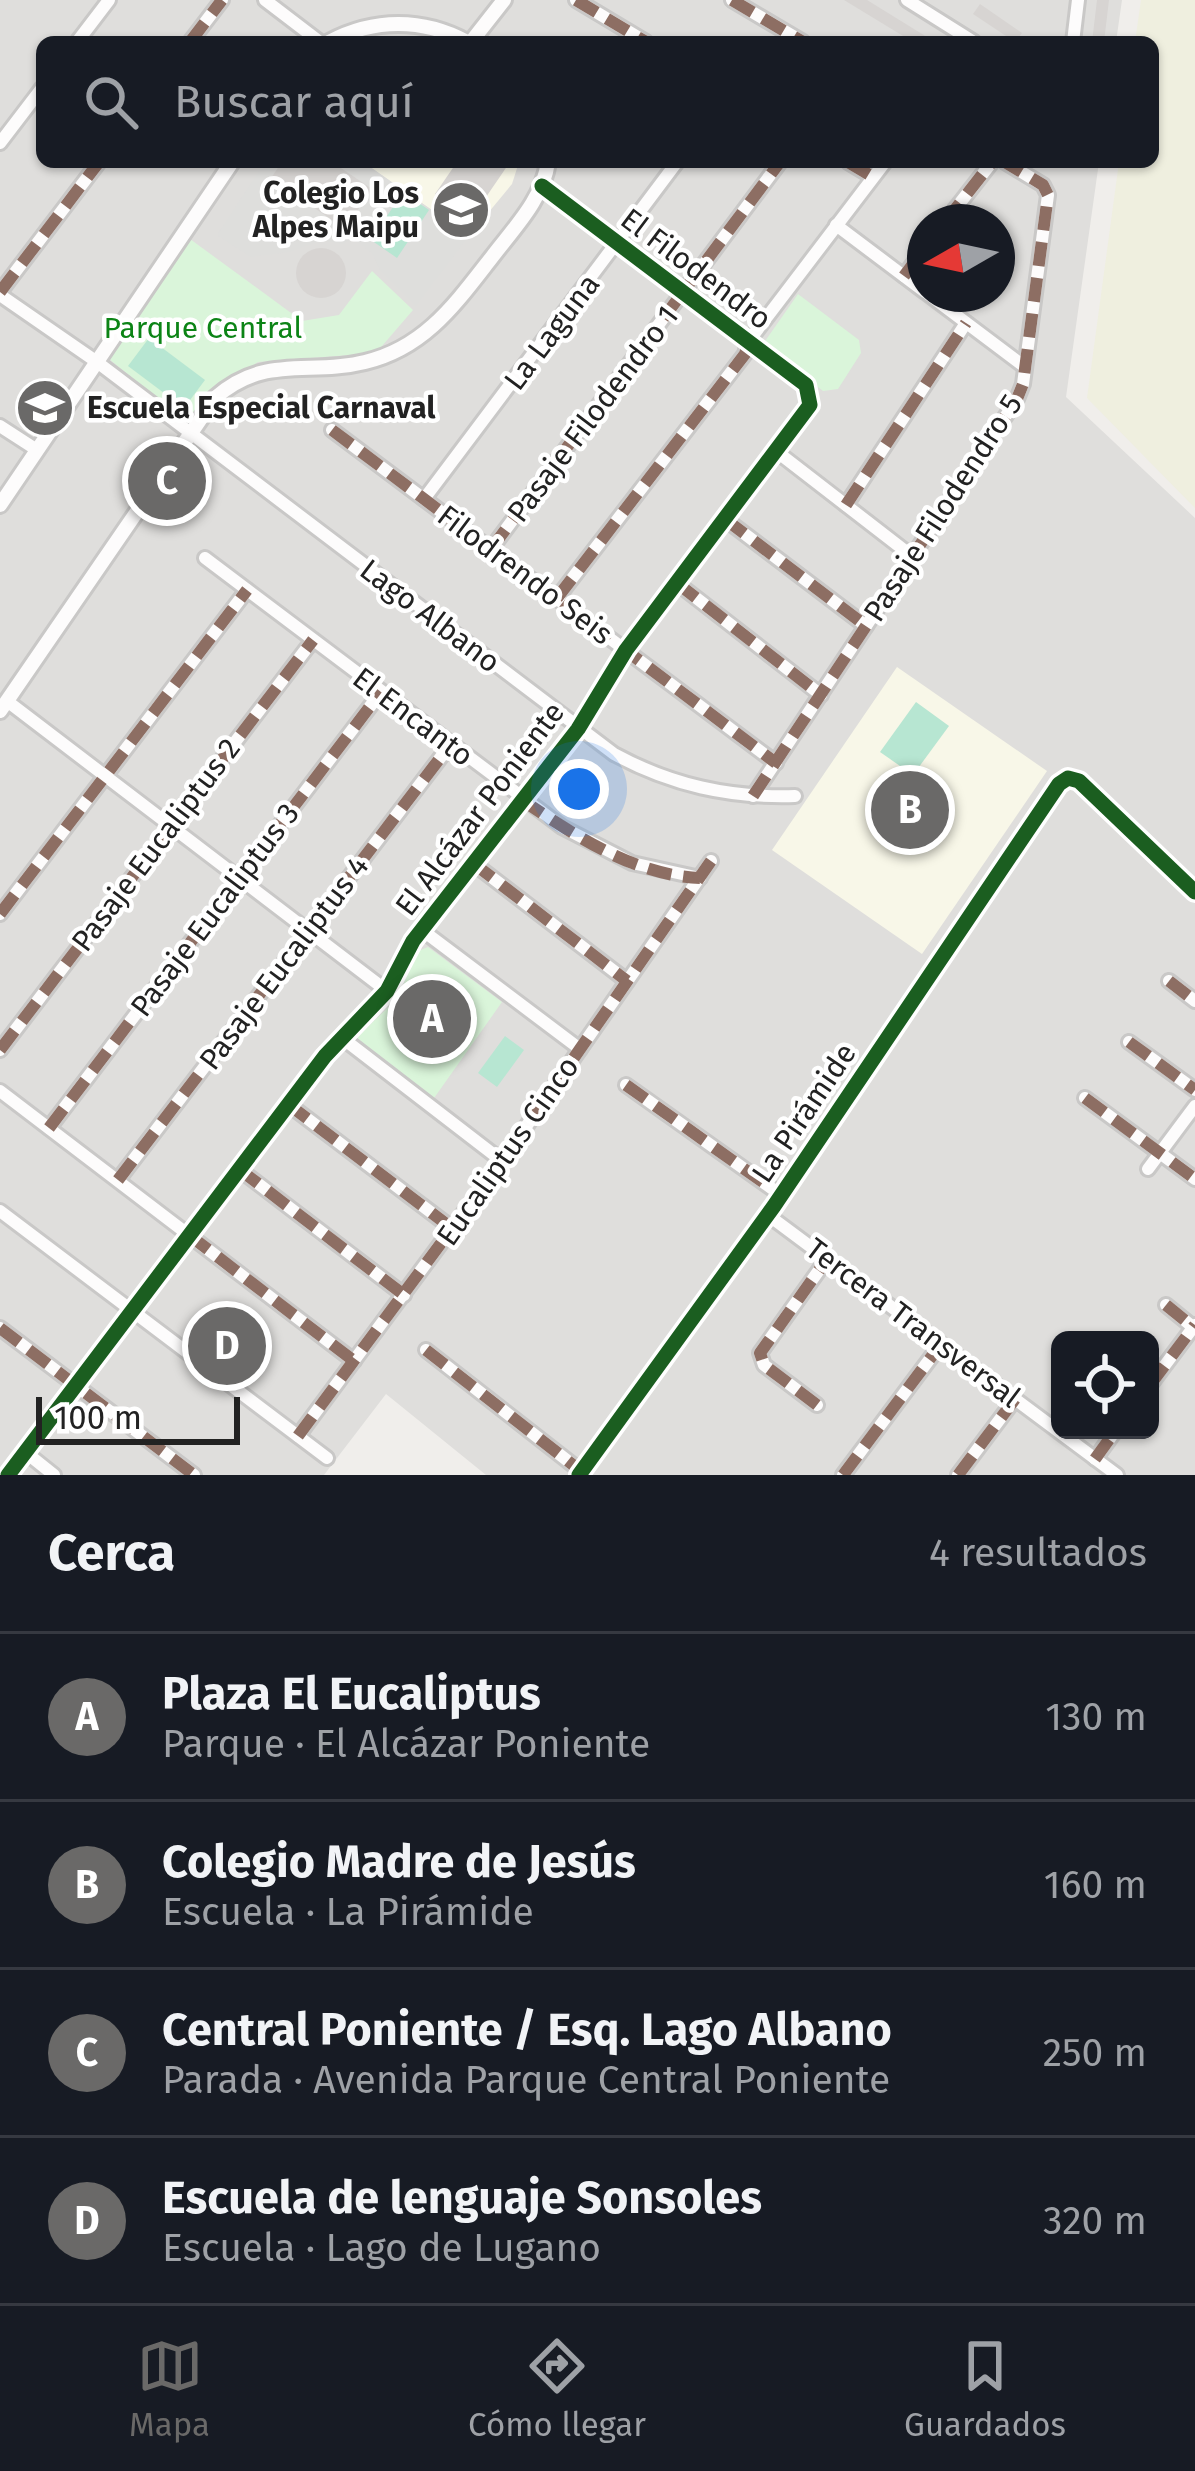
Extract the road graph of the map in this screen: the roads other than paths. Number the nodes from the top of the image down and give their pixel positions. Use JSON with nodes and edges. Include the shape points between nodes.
{"nodes":[{"id":1,"x":222,"y":0,"type":"edge"},
{"id":2,"x":266,"y":0,"type":"edge"},
{"id":3,"x":504,"y":0,"type":"edge"},
{"id":4,"x":575,"y":0,"type":"edge"},
{"id":5,"x":732,"y":0,"type":"edge"},
{"id":6,"x":908,"y":0,"type":"edge"},
{"id":7,"x":1078,"y":0,"type":"edge"},
{"id":8,"x":107,"y":1,"type":"edge"},
{"id":9,"x":778,"y":28,"type":"junction"},
{"id":10,"x":81,"y":36,"type":"edge"},
{"id":11,"x":195,"y":36,"type":"edge"},
{"id":12,"x":316,"y":36,"type":"edge"},
{"id":13,"x":341,"y":36,"type":"edge"},
{"id":14,"x":455,"y":36,"type":"edge"},
{"id":15,"x":474,"y":36,"type":"edge"},
{"id":16,"x":636,"y":36,"type":"edge"},
{"id":17,"x":772,"y":36,"type":"edge"},
{"id":18,"x":792,"y":36,"type":"edge"},
{"id":19,"x":965,"y":36,"type":"edge"},
{"id":20,"x":1074,"y":36,"type":"edge"},
{"id":21,"x":36,"y":96,"type":"edge"},
{"id":22,"x":0,"y":143,"type":"edge"},
{"id":23,"x":94,"y":168,"type":"edge"},
{"id":24,"x":228,"y":168,"type":"edge"},
{"id":25,"x":546,"y":168,"type":"edge"},
{"id":26,"x":673,"y":168,"type":"edge"},
{"id":27,"x":776,"y":168,"type":"edge"},
{"id":28,"x":858,"y":168,"type":"edge"},
{"id":29,"x":880,"y":168,"type":"edge"},
{"id":30,"x":987,"y":168,"type":"edge"},
{"id":31,"x":1014,"y":168,"type":"edge"},
{"id":32,"x":873,"y":177,"type":"junction"},
{"id":33,"x":542,"y":186,"type":"junction"},
{"id":34,"x":960,"y":204,"type":"edge"},
{"id":35,"x":836,"y":224,"type":"junction"},
{"id":36,"x":617,"y":244,"type":"junction"},
{"id":37,"x":907,"y":272,"type":"edge"},
{"id":38,"x":904,"y":276,"type":"junction"},
{"id":39,"x":907,"y":278,"type":"edge"},
{"id":40,"x":0,"y":294,"type":"edge"},
{"id":41,"x":682,"y":294,"type":"junction"},
{"id":42,"x":951,"y":312,"type":"edge"},
{"id":43,"x":966,"y":323,"type":"junction"},
{"id":44,"x":748,"y":342,"type":"junction"},
{"id":45,"x":97,"y":362,"type":"junction"},
{"id":46,"x":1025,"y":367,"type":"junction"},
{"id":47,"x":811,"y":398,"type":"joint"},
{"id":48,"x":0,"y":426,"type":"edge"},
{"id":49,"x":332,"y":430,"type":"dead end"},
{"id":50,"x":189,"y":432,"type":"junction"},
{"id":51,"x":37,"y":450,"type":"junction"},
{"id":52,"x":776,"y":452,"type":"junction"},
{"id":53,"x":424,"y":499,"type":"junction"},
{"id":54,"x":0,"y":505,"type":"edge"},
{"id":55,"x":846,"y":505,"type":"junction"},
{"id":56,"x":725,"y":519,"type":"junction"},
{"id":57,"x":491,"y":549,"type":"junction"},
{"id":58,"x":913,"y":557,"type":"junction"},
{"id":59,"x":205,"y":558,"type":"dead end"},
{"id":60,"x":676,"y":583,"type":"junction"},
{"id":61,"x":247,"y":590,"type":"junction"},
{"id":62,"x":556,"y":598,"type":"junction"},
{"id":63,"x":866,"y":626,"type":"junction"},
{"id":64,"x":313,"y":640,"type":"junction"},
{"id":65,"x":626,"y":650,"type":"junction"},
{"id":66,"x":381,"y":692,"type":"junction"},
{"id":67,"x":820,"y":695,"type":"junction"},
{"id":68,"x":3,"y":706,"type":"edge"},
{"id":69,"x":578,"y":728,"type":"junction"},
{"id":70,"x":450,"y":745,"type":"junction"},
{"id":71,"x":776,"y":763,"type":"junction"},
{"id":72,"x":105,"y":776,"type":"junction"},
{"id":73,"x":753,"y":796,"type":"junction"},
{"id":74,"x":795,"y":796,"type":"dead end"},
{"id":75,"x":522,"y":800,"type":"junction"},
{"id":76,"x":171,"y":826,"type":"junction"},
{"id":77,"x":711,"y":861,"type":"dead end"},
{"id":78,"x":473,"y":863,"type":"junction"},
{"id":79,"x":239,"y":878,"type":"junction"},
{"id":80,"x":700,"y":878,"type":"junction"},
{"id":81,"x":1195,"y":892,"type":"edge"},
{"id":82,"x":0,"y":914,"type":"edge"},
{"id":83,"x":422,"y":930,"type":"junction"},
{"id":84,"x":308,"y":931,"type":"junction"},
{"id":85,"x":1169,"y":981,"type":"dead end"},
{"id":86,"x":627,"y":982,"type":"junction"},
{"id":87,"x":387,"y":991,"type":"junction"},
{"id":88,"x":1195,"y":1000,"type":"edge"},
{"id":89,"x":341,"y":1037,"type":"junction"},
{"id":90,"x":1129,"y":1042,"type":"dead end"},
{"id":91,"x":580,"y":1049,"type":"junction"},
{"id":92,"x":0,"y":1050,"type":"edge"},
{"id":93,"x":626,"y":1085,"type":"dead end"},
{"id":94,"x":0,"y":1090,"type":"edge"},
{"id":95,"x":1195,"y":1090,"type":"edge"},
{"id":96,"x":1084,"y":1098,"type":"dead end"},
{"id":97,"x":288,"y":1104,"type":"junction"},
{"id":98,"x":1195,"y":1106,"type":"edge"},
{"id":99,"x":49,"y":1128,"type":"junction"},
{"id":100,"x":1160,"y":1153,"type":"junction"},
{"id":101,"x":502,"y":1161,"type":"junction"},
{"id":102,"x":1148,"y":1168,"type":"dead end"},
{"id":103,"x":238,"y":1169,"type":"junction"},
{"id":104,"x":1195,"y":1179,"type":"edge"},
{"id":105,"x":118,"y":1180,"type":"junction"},
{"id":106,"x":781,"y":1195,"type":"junction"},
{"id":107,"x":0,"y":1211,"type":"edge"},
{"id":108,"x":768,"y":1215,"type":"junction"},
{"id":109,"x":453,"y":1229,"type":"junction"},
{"id":110,"x":189,"y":1235,"type":"junction"},
{"id":111,"x":827,"y":1259,"type":"junction"},
{"id":112,"x":404,"y":1294,"type":"junction"},
{"id":113,"x":1166,"y":1305,"type":"dead end"},
{"id":114,"x":132,"y":1310,"type":"junction"},
{"id":115,"x":1194,"y":1326,"type":"edge"},
{"id":116,"x":2,"y":1333,"type":"edge"},
{"id":117,"x":941,"y":1344,"type":"junction"},
{"id":118,"x":426,"y":1350,"type":"dead end"},
{"id":119,"x":355,"y":1360,"type":"junction"},
{"id":120,"x":1159,"y":1369,"type":"edge"},
{"id":121,"x":74,"y":1384,"type":"junction"},
{"id":122,"x":1015,"y":1399,"type":"junction"},
{"id":123,"x":817,"y":1405,"type":"dead end"},
{"id":124,"x":298,"y":1436,"type":"junction"},
{"id":125,"x":1110,"y":1439,"type":"edge"},
{"id":126,"x":24,"y":1451,"type":"junction"},
{"id":127,"x":327,"y":1458,"type":"dead end"},
{"id":128,"x":1095,"y":1459,"type":"junction"},
{"id":129,"x":580,"y":1473,"type":"edge"},
{"id":130,"x":8,"y":1475,"type":"edge"},
{"id":131,"x":54,"y":1475,"type":"edge"},
{"id":132,"x":194,"y":1475,"type":"edge"},
{"id":133,"x":843,"y":1475,"type":"edge"},
{"id":134,"x":958,"y":1475,"type":"edge"},
{"id":135,"x":1117,"y":1475,"type":"edge"}],
"edges":[{"from":1,"to":11,"type":"street"},
{"from":2,"to":12,"type":"street"},
{"from":3,"to":15,"type":"street"},
{"from":4,"to":16,"type":"street"},
{"from":5,"to":9,"type":"street"},
{"from":6,"to":19,"type":"street"},
{"from":7,"to":20,"type":"street"},
{"from":8,"to":10,"type":"street"},
{"from":9,"to":17,"type":"street"},
{"from":9,"to":18,"type":"street"},
{"from":13,"to":14,"type":"street","via":[[404,23]]},
{"from":21,"to":22,"type":"street"},
{"from":23,"to":40,"type":"street"},
{"from":24,"to":45,"type":"street"},
{"from":25,"to":33,"type":"street"},
{"from":26,"to":36,"type":"street","name":"La Laguna"},
{"from":27,"to":41,"type":"street","name":"Pasaje Filodendro 1"},
{"from":28,"to":32,"type":"street"},
{"from":29,"to":32,"type":"street"},
{"from":30,"to":34,"type":"street"},
{"from":31,"to":46,"type":"street","name":"Pasaje Filodendro 5","via":[[1047,189]]},
{"from":32,"to":35,"type":"street"},
{"from":33,"to":36,"type":"street","name":"El Filodendro"},
{"from":33,"to":50,"type":"street","via":[[451,311],[418,339],[364,362],[248,376],[215,398]]},
{"from":35,"to":38,"type":"street"},
{"from":35,"to":44,"type":"street"},
{"from":36,"to":41,"type":"street","name":"El Filodendro"},
{"from":36,"to":53,"type":"street","name":"La Laguna"},
{"from":37,"to":38,"type":"street"},
{"from":38,"to":39,"type":"street"},
{"from":40,"to":45,"type":"street","name":"Lago Albano"},
{"from":41,"to":44,"type":"street","name":"El Filodendro"},
{"from":41,"to":57,"type":"street","name":"Pasaje Filodendro 1"},
{"from":42,"to":43,"type":"street"},
{"from":43,"to":46,"type":"street"},
{"from":43,"to":55,"type":"street"},
{"from":44,"to":47,"type":"street","name":"El Filodendro"},
{"from":44,"to":62,"type":"street"},
{"from":45,"to":50,"type":"street","name":"Lago Albano"},
{"from":45,"to":51,"type":"street"},
{"from":46,"to":58,"type":"street","name":"Pasaje Filodendro 5","via":[[1017,399]]},
{"from":47,"to":52,"type":"street","name":"El Alcázar Poniente"},
{"from":48,"to":51,"type":"street"},
{"from":49,"to":53,"type":"street","name":"Filodrendo Seis"},
{"from":50,"to":68,"type":"street"},
{"from":50,"to":69,"type":"street","name":"Lago Albano"},
{"from":51,"to":54,"type":"street"},
{"from":52,"to":55,"type":"street"},
{"from":52,"to":56,"type":"street","name":"El Alcázar Poniente"},
{"from":53,"to":57,"type":"street","name":"Filodrendo Seis"},
{"from":55,"to":58,"type":"street"},
{"from":56,"to":60,"type":"street","name":"El Alcázar Poniente"},
{"from":56,"to":63,"type":"street"},
{"from":57,"to":62,"type":"street","name":"Filodrendo Seis"},
{"from":58,"to":63,"type":"street","name":"Pasaje Filodendro 5"},
{"from":59,"to":61,"type":"street","name":"El Encanto"},
{"from":60,"to":65,"type":"street","name":"El Alcázar Poniente"},
{"from":60,"to":67,"type":"street"},
{"from":61,"to":64,"type":"street","name":"El Encanto"},
{"from":61,"to":72,"type":"street"},
{"from":62,"to":65,"type":"street","name":"Filodrendo Seis"},
{"from":63,"to":67,"type":"street","name":"Pasaje Filodendro 5"},
{"from":64,"to":66,"type":"street","name":"El Encanto"},
{"from":64,"to":76,"type":"street","name":"Pasaje Eucaliptus 2"},
{"from":65,"to":69,"type":"street","name":"El Alcázar Poniente"},
{"from":65,"to":71,"type":"street","name":"Filodrendo Seis"},
{"from":66,"to":70,"type":"street","name":"El Encanto"},
{"from":66,"to":79,"type":"street","name":"Pasaje Eucaliptus 3"},
{"from":67,"to":71,"type":"street","name":"Pasaje Filodendro 5"},
{"from":68,"to":72,"type":"street"},
{"from":69,"to":73,"type":"street","name":"Lago Albano","via":[[655,774]]},
{"from":69,"to":75,"type":"street","name":"El Alcázar Poniente"},
{"from":70,"to":75,"type":"street","name":"El Encanto"},
{"from":70,"to":84,"type":"street","name":"Pasaje Eucaliptus 4"},
{"from":71,"to":73,"type":"street","name":"Pasaje Filodendro 5"},
{"from":72,"to":76,"type":"street"},
{"from":72,"to":82,"type":"street"},
{"from":73,"to":74,"type":"street","name":"Lago Albano"},
{"from":75,"to":78,"type":"street","name":"El Alcázar Poniente"},
{"from":75,"to":80,"type":"street","name":"El Encanto","via":[[623,860]]},
{"from":76,"to":79,"type":"street"},
{"from":76,"to":92,"type":"street","name":"Pasaje Eucaliptus 2"},
{"from":77,"to":80,"type":"street","name":"Eucaliptus Cinco"},
{"from":78,"to":83,"type":"street","name":"El Alcázar Poniente"},
{"from":78,"to":86,"type":"street"},
{"from":79,"to":84,"type":"street"},
{"from":79,"to":99,"type":"street","name":"Pasaje Eucaliptus 3"},
{"from":80,"to":86,"type":"street","name":"Eucaliptus Cinco"},
{"from":81,"to":106,"type":"street","name":"La Pirámide","via":[[1079,781],[1059,784]]},
{"from":83,"to":87,"type":"street","name":"El Alcázar Poniente"},
{"from":83,"to":91,"type":"street"},
{"from":84,"to":87,"type":"street"},
{"from":84,"to":105,"type":"street","name":"Pasaje Eucaliptus 4"},
{"from":85,"to":88,"type":"street"},
{"from":86,"to":91,"type":"street","name":"Eucaliptus Cinco"},
{"from":87,"to":89,"type":"street","name":"El Alcázar Poniente"},
{"from":89,"to":97,"type":"street","name":"El Alcázar Poniente"},
{"from":89,"to":101,"type":"street"},
{"from":90,"to":95,"type":"street"},
{"from":91,"to":101,"type":"street","name":"Eucaliptus Cinco"},
{"from":93,"to":106,"type":"street"},
{"from":94,"to":99,"type":"street"},
{"from":96,"to":100,"type":"street"},
{"from":97,"to":103,"type":"street","name":"El Alcázar Poniente"},
{"from":97,"to":109,"type":"street"},
{"from":98,"to":100,"type":"street"},
{"from":99,"to":105,"type":"street"},
{"from":100,"to":102,"type":"street"},
{"from":100,"to":104,"type":"street"},
{"from":101,"to":109,"type":"street","name":"Eucaliptus Cinco"},
{"from":103,"to":110,"type":"street","name":"El Alcázar Poniente"},
{"from":103,"to":112,"type":"street"},
{"from":105,"to":110,"type":"street"},
{"from":106,"to":108,"type":"street","name":"La Pirámide"},
{"from":107,"to":114,"type":"street"},
{"from":108,"to":111,"type":"street","name":"Tercera Transversal"},
{"from":108,"to":129,"type":"street","name":"La Pirámide"},
{"from":109,"to":112,"type":"street","name":"Eucaliptus Cinco"},
{"from":110,"to":114,"type":"street","name":"El Alcázar Poniente"},
{"from":110,"to":119,"type":"street"},
{"from":111,"to":117,"type":"street","name":"Tercera Transversal"},
{"from":111,"to":123,"type":"street","via":[[760,1353],[764,1365]]},
{"from":112,"to":119,"type":"street","name":"Eucaliptus Cinco"},
{"from":113,"to":115,"type":"street"},
{"from":114,"to":121,"type":"street","name":"El Alcázar Poniente"},
{"from":114,"to":124,"type":"street"},
{"from":115,"to":120,"type":"street"},
{"from":116,"to":121,"type":"street"},
{"from":117,"to":122,"type":"street","name":"Tercera Transversal"},
{"from":117,"to":133,"type":"street"},
{"from":118,"to":129,"type":"street"},
{"from":119,"to":124,"type":"street","name":"Eucaliptus Cinco"},
{"from":121,"to":126,"type":"street","name":"El Alcázar Poniente"},
{"from":121,"to":132,"type":"street"},
{"from":122,"to":128,"type":"street","name":"Tercera Transversal"},
{"from":122,"to":134,"type":"street"},
{"from":124,"to":127,"type":"street"},
{"from":125,"to":128,"type":"street"},
{"from":126,"to":130,"type":"street","name":"El Alcázar Poniente"},
{"from":126,"to":131,"type":"street"},
{"from":128,"to":135,"type":"street","name":"Tercera Transversal"}]}
